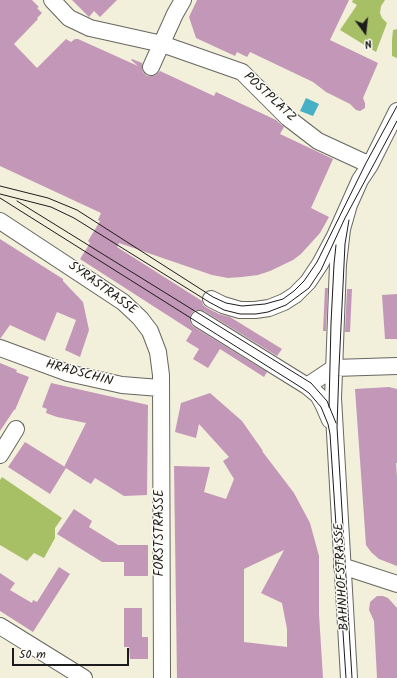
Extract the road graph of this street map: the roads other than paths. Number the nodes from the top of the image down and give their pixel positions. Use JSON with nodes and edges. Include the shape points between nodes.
{"nodes":[{"id":1,"x":52,"y":0,"type":"edge"},
{"id":2,"x":183,"y":1,"type":"edge"},
{"id":3,"x":162,"y":44,"type":"junction"},
{"id":4,"x":151,"y":67,"type":"dead end"},
{"id":5,"x":397,"y":111,"type":"edge"},
{"id":6,"x":370,"y":165,"type":"junction"},
{"id":7,"x":348,"y":208,"type":"junction"},
{"id":8,"x":0,"y":221,"type":"edge"},
{"id":9,"x":320,"y":264,"type":"junction"},
{"id":10,"x":338,"y":264,"type":"junction"},
{"id":11,"x":211,"y":299,"type":"dead end"},
{"id":12,"x":199,"y":319,"type":"dead end"},
{"id":13,"x":0,"y":348,"type":"edge"},
{"id":14,"x":397,"y":366,"type":"edge"},
{"id":15,"x":334,"y":368,"type":"junction"},
{"id":16,"x":307,"y":386,"type":"junction"},
{"id":17,"x":160,"y":388,"type":"junction"},
{"id":18,"x":16,"y":429,"type":"dead end"},
{"id":19,"x":335,"y":439,"type":"junction"},
{"id":20,"x":0,"y":455,"type":"edge"},
{"id":21,"x":342,"y":566,"type":"junction"},
{"id":22,"x":397,"y":584,"type":"edge"},
{"id":23,"x":0,"y":626,"type":"edge"},
{"id":24,"x":84,"y":678,"type":"edge"},
{"id":25,"x":162,"y":678,"type":"edge"},
{"id":26,"x":349,"y":678,"type":"edge"}],
"edges":[{"from":1,"to":3,"type":"street","name":"POSTPLATZ","via":[[69,18],[90,28]]},
{"from":2,"to":3,"type":"street"},
{"from":3,"to":4,"type":"street"},
{"from":3,"to":6,"type":"street","name":"POSTPLATZ","via":[[242,72],[288,118],[318,141]]},
{"from":5,"to":6,"type":"street"},
{"from":6,"to":7,"type":"street","via":[[360,180]]},
{"from":7,"to":9,"type":"street"},
{"from":7,"to":10,"type":"street","via":[[342,229]]},
{"from":8,"to":17,"type":"street","name":"SYRASTRASSE","via":[[102,286],[140,318],[150,331],[158,352]]},
{"from":9,"to":10,"type":"street"},
{"from":9,"to":11,"type":"street","via":[[295,295],[269,308],[240,310]]},
{"from":10,"to":15,"type":"street"},
{"from":12,"to":16,"type":"street"},
{"from":13,"to":17,"type":"street","name":"HRADSCHIN","via":[[68,373],[122,385]]},
{"from":14,"to":15,"type":"street"},
{"from":15,"to":16,"type":"street"},
{"from":15,"to":19,"type":"street"},
{"from":16,"to":19,"type":"street","via":[[318,395],[323,404]]},
{"from":17,"to":25,"type":"street","name":"FORSTSTRASSE"},
{"from":18,"to":20,"type":"street"},
{"from":19,"to":21,"type":"street","name":"BAHNHOFSTRASSE"},
{"from":21,"to":22,"type":"street"},
{"from":21,"to":26,"type":"street","name":"BAHNHOFSTRASSE"},
{"from":23,"to":24,"type":"street"}]}
